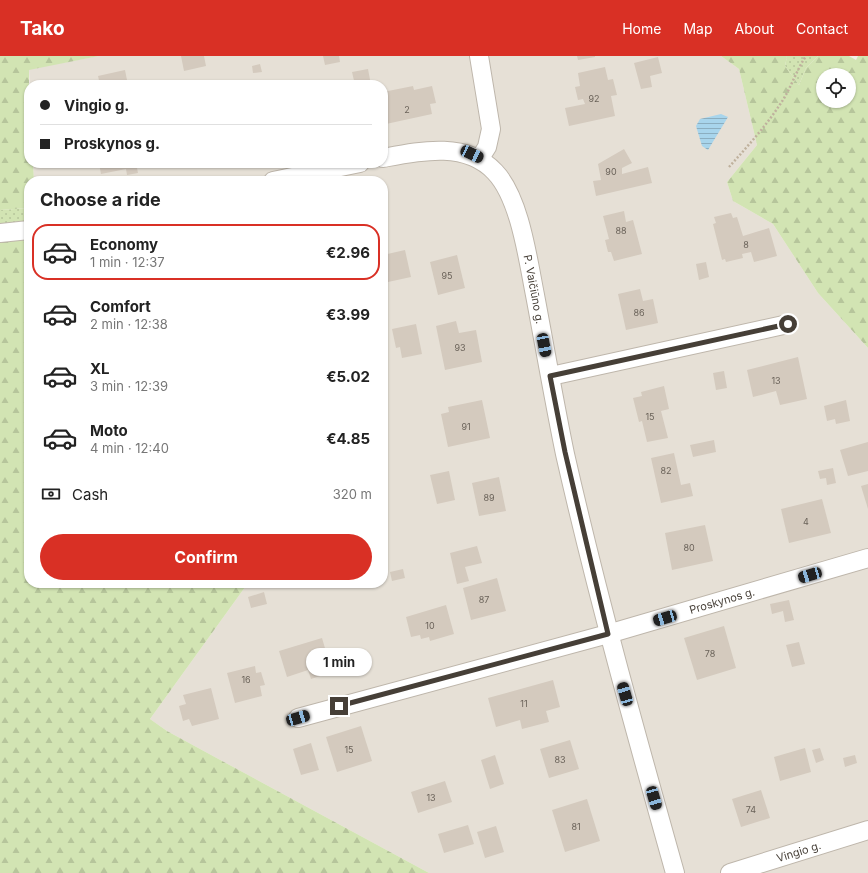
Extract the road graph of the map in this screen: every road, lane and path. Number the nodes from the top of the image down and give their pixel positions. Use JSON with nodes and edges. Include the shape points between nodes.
{"nodes":[{"id":1,"x":479,"y":56,"type":"edge"},
{"id":2,"x":806,"y":56,"type":"edge"},
{"id":3,"x":476,"y":156,"type":"junction"},
{"id":4,"x":388,"y":157,"type":"edge"},
{"id":5,"x":336,"y":168,"type":"edge"},
{"id":6,"x":728,"y":168,"type":"dead end"},
{"id":7,"x":297,"y":176,"type":"edge"},
{"id":8,"x":24,"y":231,"type":"edge"},
{"id":9,"x":0,"y":234,"type":"edge"},
{"id":10,"x":788,"y":324,"type":"dead end"},
{"id":11,"x":550,"y":376,"type":"junction"},
{"id":12,"x":868,"y":558,"type":"edge"},
{"id":13,"x":608,"y":634,"type":"junction"},
{"id":14,"x":298,"y":718,"type":"dead end"},
{"id":15,"x":868,"y":830,"type":"edge"},
{"id":16,"x":675,"y":873,"type":"edge"},
{"id":17,"x":730,"y":873,"type":"edge"}],
"edges":[{"from":1,"to":3,"type":"street","via":[[491,129],[487,148]]},
{"from":2,"to":6,"type":"path","via":[[781,103]]},
{"from":3,"to":4,"type":"street","via":[[443,150]]},
{"from":3,"to":11,"type":"street","name":"P. Vaičiūno g.","via":[[496,172],[509,191],[523,238]]},
{"from":5,"to":7,"type":"street"},
{"from":8,"to":9,"type":"street"},
{"from":10,"to":11,"type":"street"},
{"from":11,"to":13,"type":"street","name":"P. Vaičiūno g.","via":[[565,452]]},
{"from":12,"to":13,"type":"street","name":"Proskynos g."},
{"from":13,"to":14,"type":"street","name":"Proskynos g."},
{"from":13,"to":16,"type":"street","name":"P. Vaičiūno g."},
{"from":15,"to":17,"type":"street","name":"Vingio g."}]}
